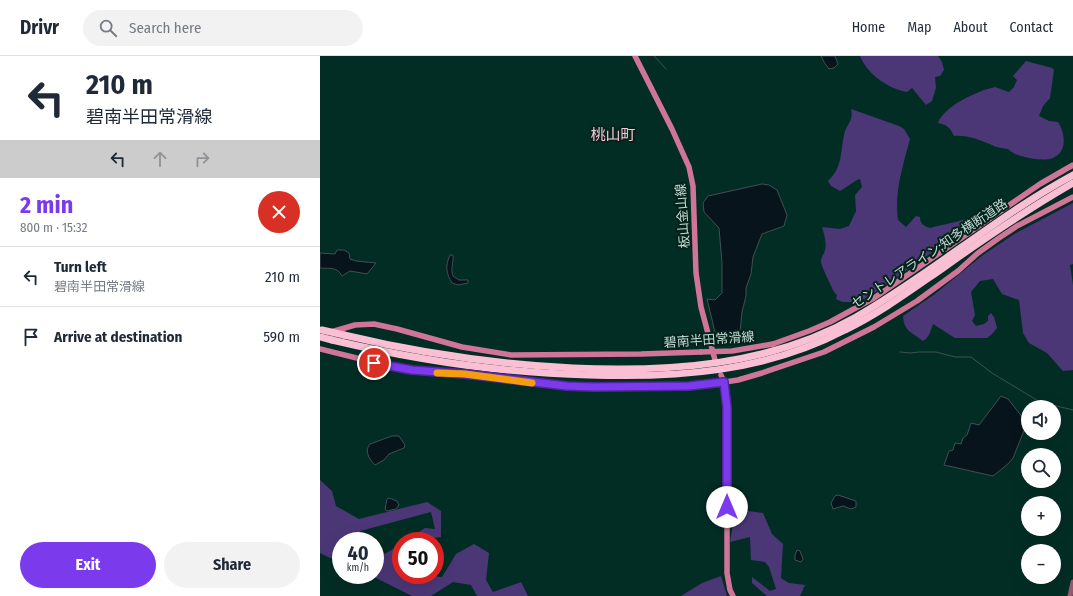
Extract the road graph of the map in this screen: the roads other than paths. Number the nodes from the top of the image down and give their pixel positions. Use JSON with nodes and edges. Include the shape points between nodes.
{"nodes":[{"id":1,"x":635,"y":56,"type":"edge"},
{"id":2,"x":1073,"y":165,"type":"edge"},
{"id":3,"x":1073,"y":175,"type":"edge"},
{"id":4,"x":1073,"y":183,"type":"edge"},
{"id":5,"x":1073,"y":197,"type":"edge"},
{"id":6,"x":322,"y":334,"type":"edge"},
{"id":7,"x":323,"y":349,"type":"edge"},
{"id":8,"x":715,"y":360,"type":"dead end"},
{"id":9,"x":721,"y":375,"type":"dead end"},
{"id":10,"x":724,"y":382,"type":"junction"},
{"id":11,"x":1073,"y":582,"type":"edge"},
{"id":12,"x":733,"y":596,"type":"edge"},
{"id":13,"x":1070,"y":596,"type":"edge"}],
"edges":[{"from":1,"to":8,"type":"main road","name":"板山金山線","via":[[689,167],[693,186],[696,273],[701,307]]},
{"from":2,"to":6,"type":"main road","name":"碧南半田常滑線","bridge":true,"via":[[1040,184],[874,298],[830,322],[773,344],[732,351],[511,355],[475,350],[374,324],[356,325]]},
{"from":3,"to":6,"type":"highway","name":"セントレアライン;知多横断道路","bridge":true,"via":[[1036,196],[855,318],[794,345],[741,360],[665,368],[552,367],[442,355],[344,335]]},
{"from":4,"to":6,"type":"highway","name":"セントレアライン;知多横断道路","bridge":true,"via":[[1011,220],[873,315],[817,343],[777,358],[744,366],[673,375],[538,373],[428,360],[332,340]]},
{"from":5,"to":10,"type":"main road","via":[[998,238],[958,271],[874,327],[811,357]]},
{"from":6,"to":7,"type":"main road"},
{"from":7,"to":10,"type":"main road","via":[[401,369],[567,386],[689,386]]},
{"from":9,"to":10,"type":"main road"},
{"from":10,"to":12,"type":"main road","via":[[727,408],[727,573]]},
{"from":11,"to":13,"type":"street"}]}
